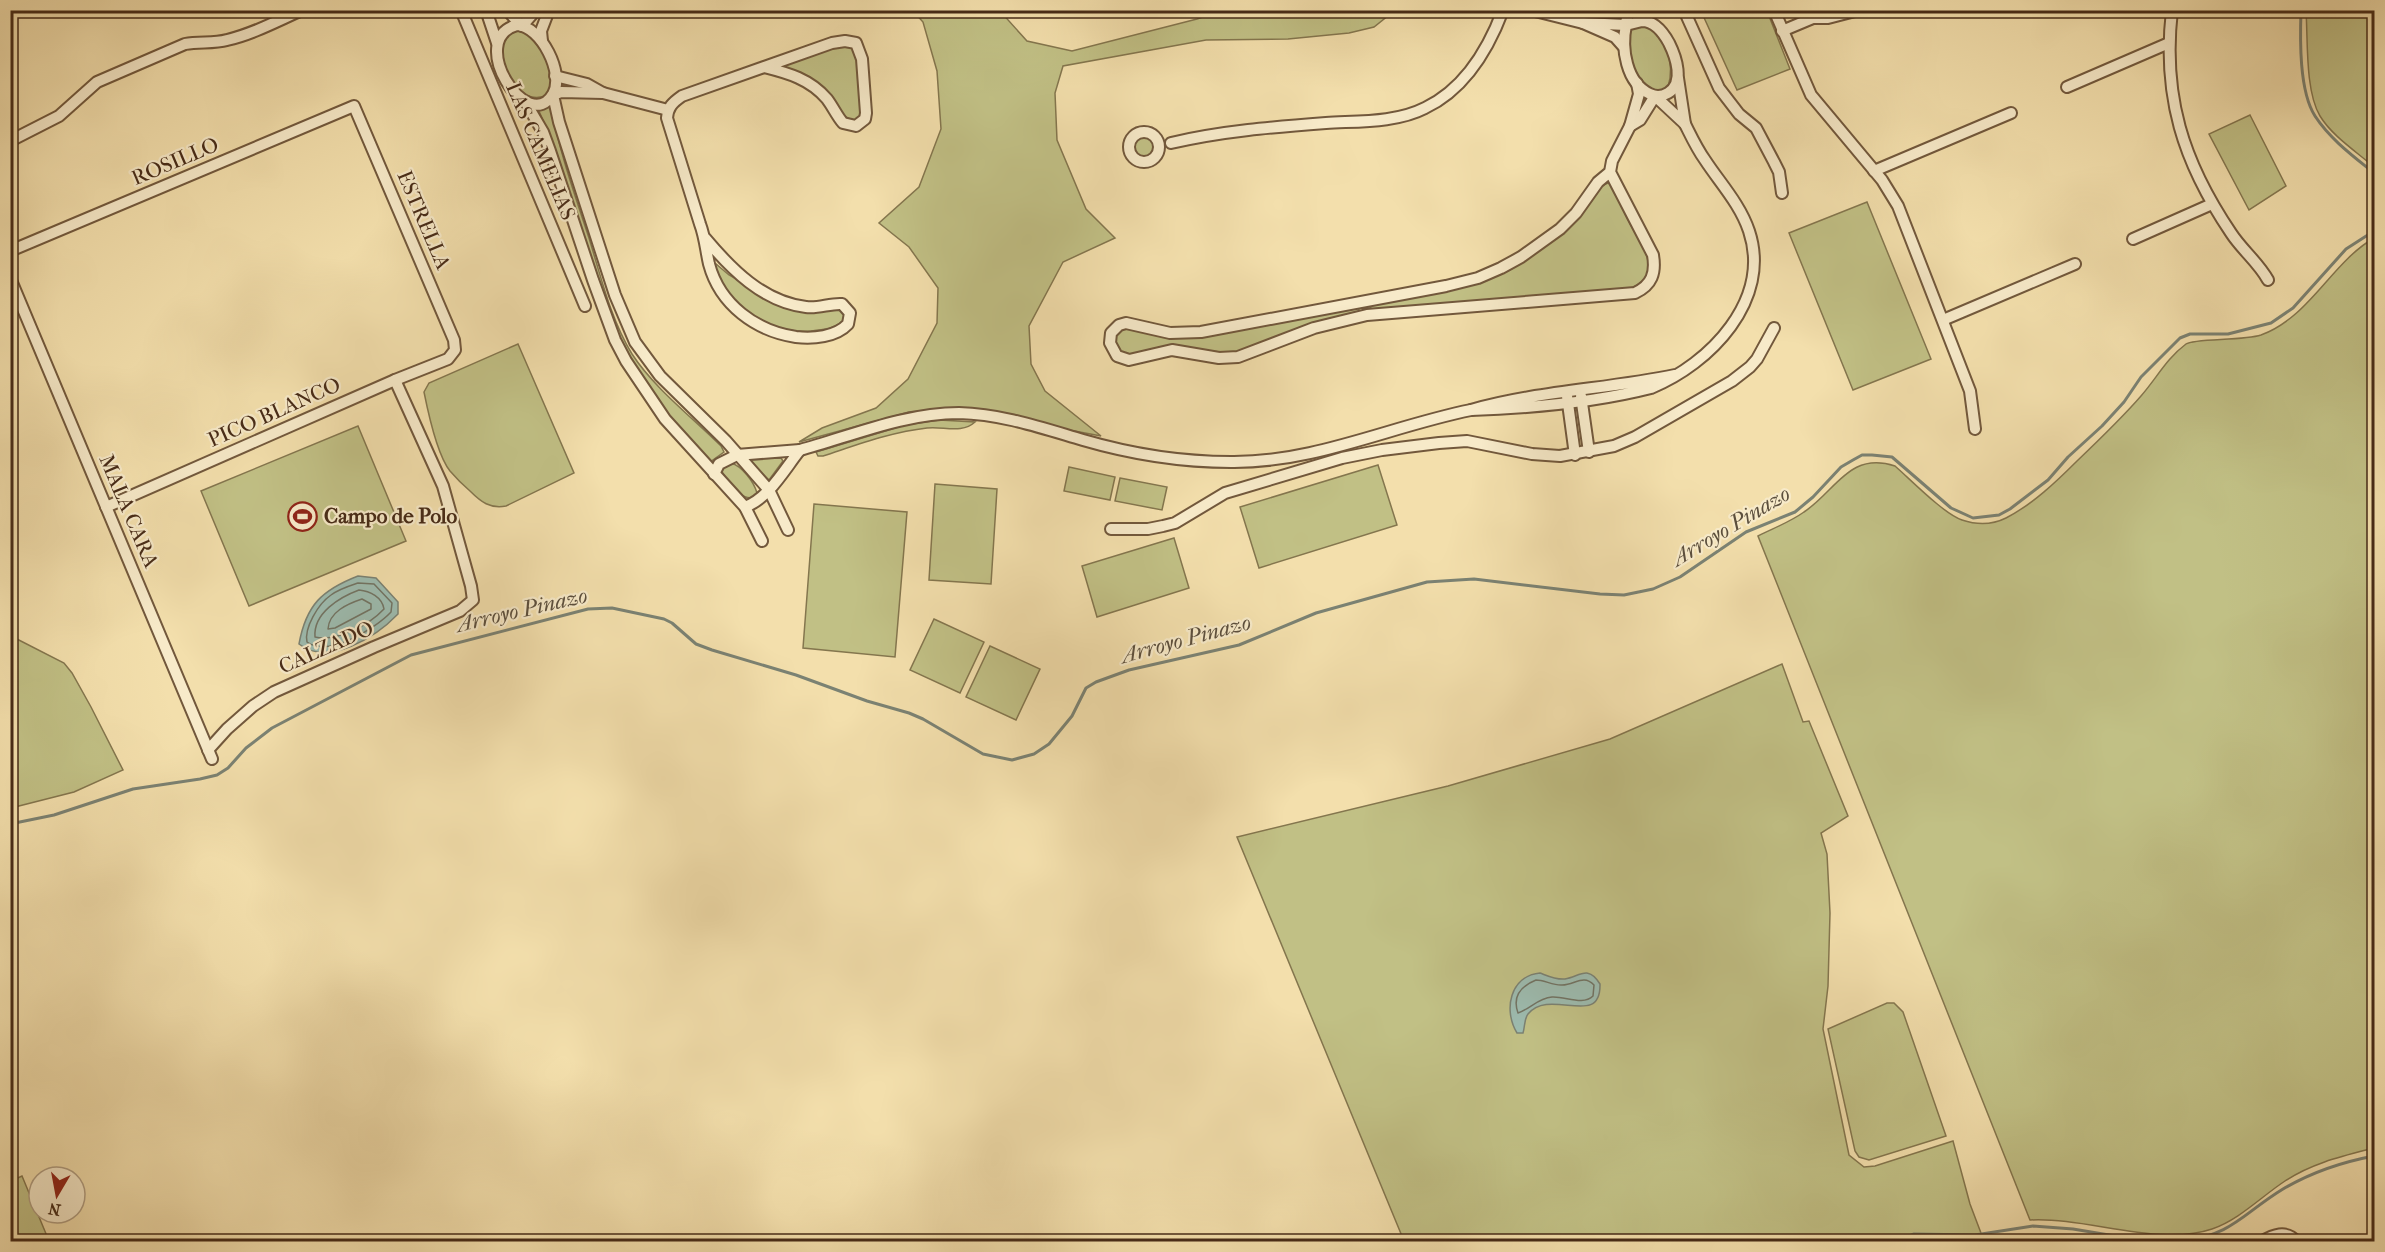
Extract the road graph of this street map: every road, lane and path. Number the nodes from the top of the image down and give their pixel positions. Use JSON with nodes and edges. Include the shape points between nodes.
{"nodes":[{"id":1,"x":302,"y":10,"type":"edge"},
{"id":2,"x":461,"y":10,"type":"edge"},
{"id":3,"x":486,"y":10,"type":"edge"},
{"id":4,"x":507,"y":10,"type":"edge"},
{"id":5,"x":536,"y":10,"type":"edge"},
{"id":6,"x":549,"y":10,"type":"edge"},
{"id":7,"x":1503,"y":10,"type":"edge"},
{"id":8,"x":1531,"y":10,"type":"edge"},
{"id":9,"x":1628,"y":10,"type":"edge"},
{"id":10,"x":1645,"y":10,"type":"edge"},
{"id":11,"x":1684,"y":10,"type":"edge"},
{"id":12,"x":1774,"y":10,"type":"edge"},
{"id":13,"x":1859,"y":10,"type":"edge"},
{"id":14,"x":2172,"y":10,"type":"edge"},
{"id":15,"x":1817,"y":14,"type":"edge"},
{"id":16,"x":1583,"y":23,"type":"junction"},
{"id":17,"x":1626,"y":25,"type":"junction"},
{"id":18,"x":522,"y":26,"type":"junction"},
{"id":19,"x":1657,"y":26,"type":"junction"},
{"id":20,"x":1782,"y":31,"type":"junction"},
{"id":21,"x":542,"y":41,"type":"junction"},
{"id":22,"x":2169,"y":43,"type":"junction"},
{"id":23,"x":497,"y":44,"type":"junction"},
{"id":24,"x":1623,"y":46,"type":"junction"},
{"id":25,"x":764,"y":67,"type":"junction"},
{"id":26,"x":555,"y":76,"type":"junction"},
{"id":27,"x":1678,"y":77,"type":"junction"},
{"id":28,"x":1637,"y":82,"type":"junction"},
{"id":29,"x":2067,"y":87,"type":"dead end"},
{"id":30,"x":603,"y":93,"type":"junction"},
{"id":31,"x":553,"y":95,"type":"junction"},
{"id":32,"x":1655,"y":96,"type":"junction"},
{"id":33,"x":526,"y":103,"type":"junction"},
{"id":34,"x":354,"y":106,"type":"joint"},
{"id":35,"x":668,"y":110,"type":"junction"},
{"id":36,"x":2011,"y":113,"type":"dead end"},
{"id":37,"x":1685,"y":124,"type":"junction"},
{"id":38,"x":1630,"y":126,"type":"junction"},
{"id":39,"x":1155,"y":137,"type":"junction"},
{"id":40,"x":10,"y":141,"type":"edge"},
{"id":41,"x":1171,"y":143,"type":"junction"},
{"id":42,"x":1157,"y":153,"type":"junction"},
{"id":43,"x":1874,"y":171,"type":"junction"},
{"id":44,"x":1610,"y":172,"type":"junction"},
{"id":45,"x":1782,"y":193,"type":"dead end"},
{"id":46,"x":2212,"y":204,"type":"junction"},
{"id":47,"x":705,"y":238,"type":"junction"},
{"id":48,"x":2133,"y":239,"type":"dead end"},
{"id":49,"x":10,"y":251,"type":"edge"},
{"id":50,"x":2074,"y":264,"type":"dead end"},
{"id":51,"x":10,"y":278,"type":"edge"},
{"id":52,"x":2268,"y":280,"type":"dead end"},
{"id":53,"x":1365,"y":301,"type":"junction"},
{"id":54,"x":585,"y":306,"type":"dead end"},
{"id":55,"x":1367,"y":315,"type":"junction"},
{"id":56,"x":1943,"y":320,"type":"junction"},
{"id":57,"x":1774,"y":328,"type":"dead end"},
{"id":58,"x":455,"y":350,"type":"joint"},
{"id":59,"x":394,"y":380,"type":"junction"},
{"id":60,"x":1581,"y":396,"type":"junction"},
{"id":61,"x":1567,"y":398,"type":"junction"},
{"id":62,"x":1975,"y":429,"type":"dead end"},
{"id":63,"x":800,"y":450,"type":"junction"},
{"id":64,"x":1589,"y":452,"type":"junction"},
{"id":65,"x":737,"y":455,"type":"junction"},
{"id":66,"x":1575,"y":455,"type":"junction"},
{"id":67,"x":714,"y":474,"type":"junction"},
{"id":68,"x":769,"y":490,"type":"junction"},
{"id":69,"x":106,"y":507,"type":"junction"},
{"id":70,"x":745,"y":507,"type":"junction"},
{"id":71,"x":1111,"y":529,"type":"dead end"},
{"id":72,"x":788,"y":530,"type":"dead end"},
{"id":73,"x":762,"y":541,"type":"dead end"},
{"id":74,"x":210,"y":755,"type":"joint"},
{"id":75,"x":2261,"y":1242,"type":"edge"},
{"id":76,"x":2297,"y":1242,"type":"edge"}],
"edges":[{"from":1,"to":40,"type":"street","via":[[244,35],[184,45],[97,82],[59,116]]},
{"from":2,"to":54,"type":"street","name":"LAS CAMELIAS"},
{"from":3,"to":23,"type":"street"},
{"from":4,"to":18,"type":"street"},
{"from":5,"to":18,"type":"street"},
{"from":6,"to":21,"type":"street","via":[[541,31]]},
{"from":7,"to":41,"type":"street","via":[[1478,62],[1458,85],[1424,109],[1386,118],[1262,128]]},
{"from":8,"to":16,"type":"street"},
{"from":9,"to":17,"type":"street"},
{"from":10,"to":19,"type":"street"},
{"from":11,"to":45,"type":"street","via":[[1719,88],[1756,128],[1779,172]]},
{"from":12,"to":20,"type":"street"},
{"from":13,"to":15,"type":"street","via":[[1828,18]]},
{"from":14,"to":22,"type":"street"},
{"from":15,"to":20,"type":"street"},
{"from":16,"to":17,"type":"street"},
{"from":16,"to":24,"type":"street","via":[[1615,37]]},
{"from":17,"to":19,"type":"street","via":[[1647,21]]},
{"from":17,"to":24,"type":"street"},
{"from":18,"to":21,"type":"street"},
{"from":18,"to":23,"type":"street","via":[[509,27]]},
{"from":19,"to":27,"type":"street","via":[[1670,45]]},
{"from":20,"to":43,"type":"street","via":[[1810,95]]},
{"from":21,"to":26,"type":"street"},
{"from":22,"to":29,"type":"street"},
{"from":22,"to":46,"type":"street","via":[[2175,115]]},
{"from":23,"to":33,"type":"street","via":[[506,80]]},
{"from":24,"to":28,"type":"street"},
{"from":25,"to":25,"type":"street","via":[[813,85],[843,123],[856,126],[865,119],[862,59],[856,43],[832,43]]},
{"from":25,"to":35,"type":"street","via":[[682,96]]},
{"from":26,"to":30,"type":"street","via":[[587,84]]},
{"from":26,"to":31,"type":"street"},
{"from":27,"to":32,"type":"street","via":[[1670,92]]},
{"from":27,"to":37,"type":"street"},
{"from":28,"to":32,"type":"street"},
{"from":28,"to":38,"type":"street","via":[[1639,94]]},
{"from":30,"to":31,"type":"street"},
{"from":30,"to":35,"type":"street"},
{"from":31,"to":33,"type":"street","via":[[540,105]]},
{"from":31,"to":65,"type":"street","via":[[615,295],[635,342],[667,384]]},
{"from":32,"to":37,"type":"street"},
{"from":32,"to":38,"type":"street","via":[[1640,120]]},
{"from":33,"to":67,"type":"street","via":[[543,132],[615,340],[665,419]]},
{"from":34,"to":49,"type":"street","name":"ROSILLO"},
{"from":34,"to":58,"type":"street","name":"ESTRELLA"},
{"from":35,"to":47,"type":"street","via":[[667,118]]},
{"from":36,"to":43,"type":"street"},
{"from":37,"to":60,"type":"street","via":[[1744,219],[1751,241],[1747,294],[1729,330],[1711,350],[1675,375],[1652,388]]},
{"from":38,"to":44,"type":"street"},
{"from":39,"to":41,"type":"street"},
{"from":39,"to":42,"type":"street"},
{"from":39,"to":42,"type":"street","via":[[1147,132],[1137,134],[1130,141],[1129,151],[1145,162]]},
{"from":41,"to":42,"type":"street"},
{"from":43,"to":56,"type":"street","via":[[1898,206]]},
{"from":44,"to":53,"type":"street","via":[[1560,229],[1501,268],[1446,286]]},
{"from":44,"to":55,"type":"street","via":[[1653,255],[1653,276],[1644,289],[1624,296]]},
{"from":46,"to":48,"type":"street"},
{"from":46,"to":52,"type":"street"},
{"from":47,"to":47,"type":"street","via":[[716,282],[744,316],[771,331],[801,337],[828,335],[848,324],[850,313],[842,304],[805,307],[766,294],[732,268]]},
{"from":50,"to":56,"type":"street"},
{"from":51,"to":69,"type":"street","name":"MALA CARA"},
{"from":53,"to":55,"type":"street"},
{"from":53,"to":55,"type":"street","via":[[1182,334],[1126,323],[1111,333],[1110,344],[1117,356],[1129,360],[1172,350],[1228,358]]},
{"from":56,"to":62,"type":"street","via":[[1970,391]]},
{"from":57,"to":64,"type":"street","via":[[1757,359],[1732,381],[1635,437]]},
{"from":58,"to":59,"type":"street","name":"PICO BLANCO","via":[[448,359]]},
{"from":59,"to":69,"type":"street","name":"PICO BLANCO"},
{"from":59,"to":74,"type":"street","name":"CALZADO","via":[[443,486],[472,600],[460,611],[274,692],[227,729]]},
{"from":60,"to":61,"type":"street"},
{"from":60,"to":64,"type":"street"},
{"from":61,"to":63,"type":"street","via":[[1499,402],[1314,452],[1254,462],[1151,455],[1011,419],[959,413],[902,421]]},
{"from":61,"to":66,"type":"street"},
{"from":63,"to":65,"type":"street"},
{"from":63,"to":68,"type":"street"},
{"from":64,"to":66,"type":"street"},
{"from":65,"to":67,"type":"street","via":[[719,464]]},
{"from":65,"to":68,"type":"street"},
{"from":66,"to":71,"type":"street","via":[[1548,456],[1467,441],[1382,450],[1225,493],[1175,523],[1148,529]]},
{"from":67,"to":70,"type":"street"},
{"from":68,"to":70,"type":"street"},
{"from":68,"to":72,"type":"street"},
{"from":69,"to":74,"type":"street","name":"MALA CARA"},
{"from":70,"to":73,"type":"street"},
{"from":75,"to":76,"type":"street","via":[[2274,1234],[2289,1235]]}]}
